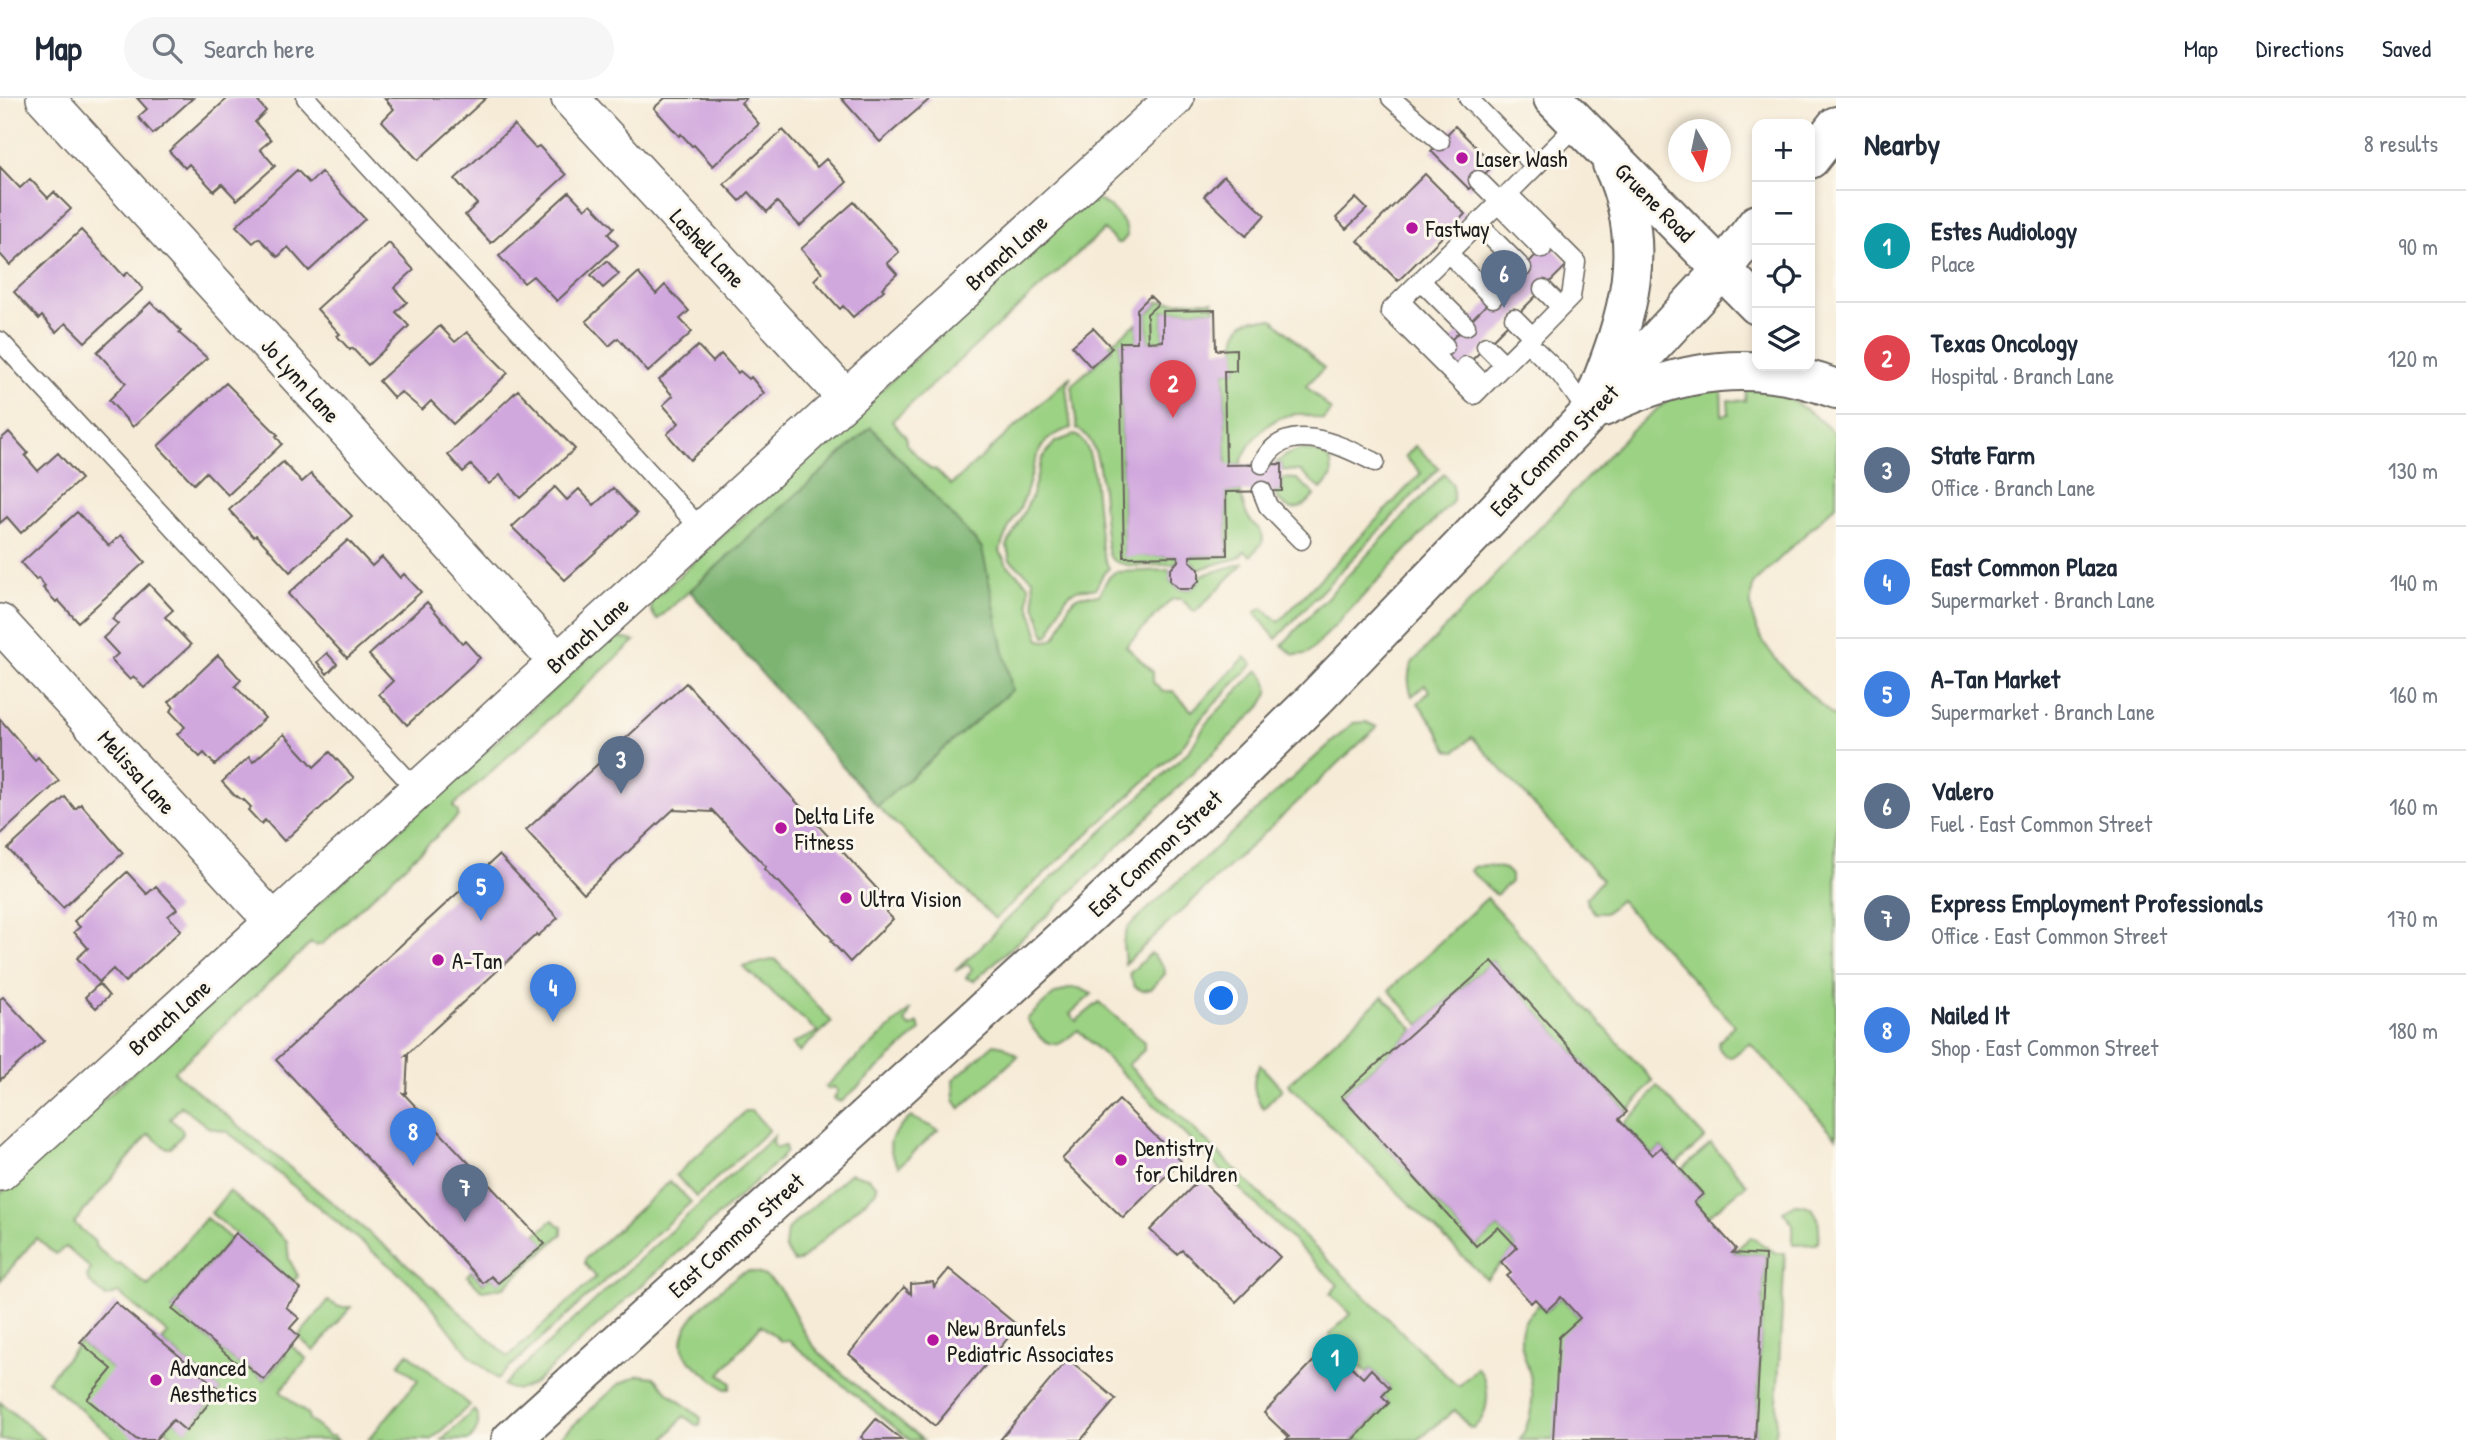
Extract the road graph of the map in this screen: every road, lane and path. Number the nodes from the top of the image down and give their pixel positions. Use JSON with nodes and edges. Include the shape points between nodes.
{"nodes":[{"id":1,"x":45,"y":98,"type":"edge"},
{"id":2,"x":306,"y":98,"type":"edge"},
{"id":3,"x":570,"y":98,"type":"edge"},
{"id":4,"x":1175,"y":98,"type":"edge"},
{"id":5,"x":1391,"y":98,"type":"edge"},
{"id":6,"x":1468,"y":98,"type":"edge"},
{"id":7,"x":1565,"y":111,"type":"edge"},
{"id":8,"x":1836,"y":126,"type":"edge"},
{"id":9,"x":1440,"y":141,"type":"dead end"},
{"id":10,"x":1607,"y":153,"type":"junction"},
{"id":11,"x":1815,"y":153,"type":"edge"},
{"id":12,"x":1535,"y":166,"type":"junction"},
{"id":13,"x":1478,"y":180,"type":"dead end"},
{"id":14,"x":1502,"y":200,"type":"junction"},
{"id":15,"x":1478,"y":224,"type":"junction"},
{"id":16,"x":1752,"y":231,"type":"edge"},
{"id":17,"x":1542,"y":249,"type":"dead end"},
{"id":18,"x":1448,"y":253,"type":"junction"},
{"id":19,"x":1522,"y":268,"type":"dead end"},
{"id":20,"x":1722,"y":270,"type":"junction"},
{"id":21,"x":1421,"y":281,"type":"junction"},
{"id":22,"x":1543,"y":289,"type":"dead end"},
{"id":23,"x":1493,"y":298,"type":"dead end"},
{"id":24,"x":1752,"y":300,"type":"edge"},
{"id":25,"x":1400,"y":301,"type":"junction"},
{"id":26,"x":1561,"y":307,"type":"junction"},
{"id":27,"x":1514,"y":318,"type":"dead end"},
{"id":28,"x":1466,"y":326,"type":"dead end"},
{"id":29,"x":1529,"y":339,"type":"junction"},
{"id":30,"x":0,"y":341,"type":"edge"},
{"id":31,"x":1445,"y":346,"type":"dead end"},
{"id":32,"x":1486,"y":346,"type":"dead end"},
{"id":33,"x":1815,"y":363,"type":"edge"},
{"id":34,"x":1504,"y":364,"type":"junction"},
{"id":35,"x":1466,"y":366,"type":"dead end"},
{"id":36,"x":1484,"y":385,"type":"junction"},
{"id":37,"x":1836,"y":386,"type":"edge"},
{"id":38,"x":846,"y":398,"type":"junction"},
{"id":39,"x":1589,"y":414,"type":"junction"},
{"id":40,"x":1376,"y":462,"type":"dead end"},
{"id":41,"x":1262,"y":464,"type":"dead end"},
{"id":42,"x":1262,"y":491,"type":"dead end"},
{"id":43,"x":702,"y":530,"type":"junction"},
{"id":44,"x":1301,"y":540,"type":"dead end"},
{"id":45,"x":0,"y":623,"type":"edge"},
{"id":46,"x":558,"y":662,"type":"junction"},
{"id":47,"x":417,"y":790,"type":"junction"},
{"id":48,"x":274,"y":922,"type":"junction"},
{"id":49,"x":0,"y":1172,"type":"edge"},
{"id":50,"x":511,"y":1440,"type":"edge"}],
"edges":[{"from":1,"to":46,"type":"street","name":"Jo Lynn Lane"},
{"from":2,"to":43,"type":"lane"},
{"from":3,"to":38,"type":"street","name":"Lashell Lane"},
{"from":4,"to":38,"type":"street","name":"Branch Lane"},
{"from":5,"to":9,"type":"lane"},
{"from":6,"to":12,"type":"lane"},
{"from":7,"to":10,"type":"main road","name":"Gruene Road"},
{"from":7,"to":12,"type":"lane"},
{"from":8,"to":11,"type":"main road"},
{"from":10,"to":20,"type":"main road","name":"Gruene Road"},
{"from":10,"to":39,"type":"main road","via":[[1627,205],[1634,266],[1618,338]]},
{"from":12,"to":14,"type":"lane"},
{"from":13,"to":14,"type":"lane"},
{"from":14,"to":15,"type":"lane"},
{"from":14,"to":17,"type":"lane"},
{"from":14,"to":26,"type":"lane","via":[[1576,262],[1568,275],[1571,297]]},
{"from":15,"to":18,"type":"lane"},
{"from":15,"to":19,"type":"lane"},
{"from":16,"to":20,"type":"main road","name":"East Common Street"},
{"from":18,"to":21,"type":"lane"},
{"from":18,"to":23,"type":"lane"},
{"from":20,"to":24,"type":"main road","name":"Gruene Road"},
{"from":20,"to":39,"type":"main road","name":"East Common Street"},
{"from":21,"to":25,"type":"lane"},
{"from":21,"to":28,"type":"lane"},
{"from":22,"to":26,"type":"lane"},
{"from":25,"to":31,"type":"lane"},
{"from":25,"to":36,"type":"lane","via":[[1390,311],[1474,395]]},
{"from":26,"to":29,"type":"lane"},
{"from":27,"to":29,"type":"lane"},
{"from":29,"to":34,"type":"lane"},
{"from":29,"to":39,"type":"lane"},
{"from":30,"to":47,"type":"lane"},
{"from":32,"to":34,"type":"lane"},
{"from":33,"to":37,"type":"main road"},
{"from":34,"to":36,"type":"lane"},
{"from":35,"to":36,"type":"lane"},
{"from":37,"to":39,"type":"main road","via":[[1779,372],[1725,371],[1672,381]]},
{"from":38,"to":43,"type":"street","name":"Branch Lane"},
{"from":39,"to":50,"type":"main road","name":"East Common Street","via":[[1219,793]]},
{"from":40,"to":41,"type":"lane","via":[[1332,442],[1302,438],[1283,442]]},
{"from":42,"to":44,"type":"lane","via":[[1268,506]]},
{"from":43,"to":46,"type":"street","name":"Branch Lane"},
{"from":45,"to":48,"type":"street","name":"Melissa Lane"},
{"from":46,"to":47,"type":"street","name":"Branch Lane"},
{"from":47,"to":48,"type":"street","name":"Branch Lane"},
{"from":48,"to":49,"type":"street","name":"Branch Lane"}]}
